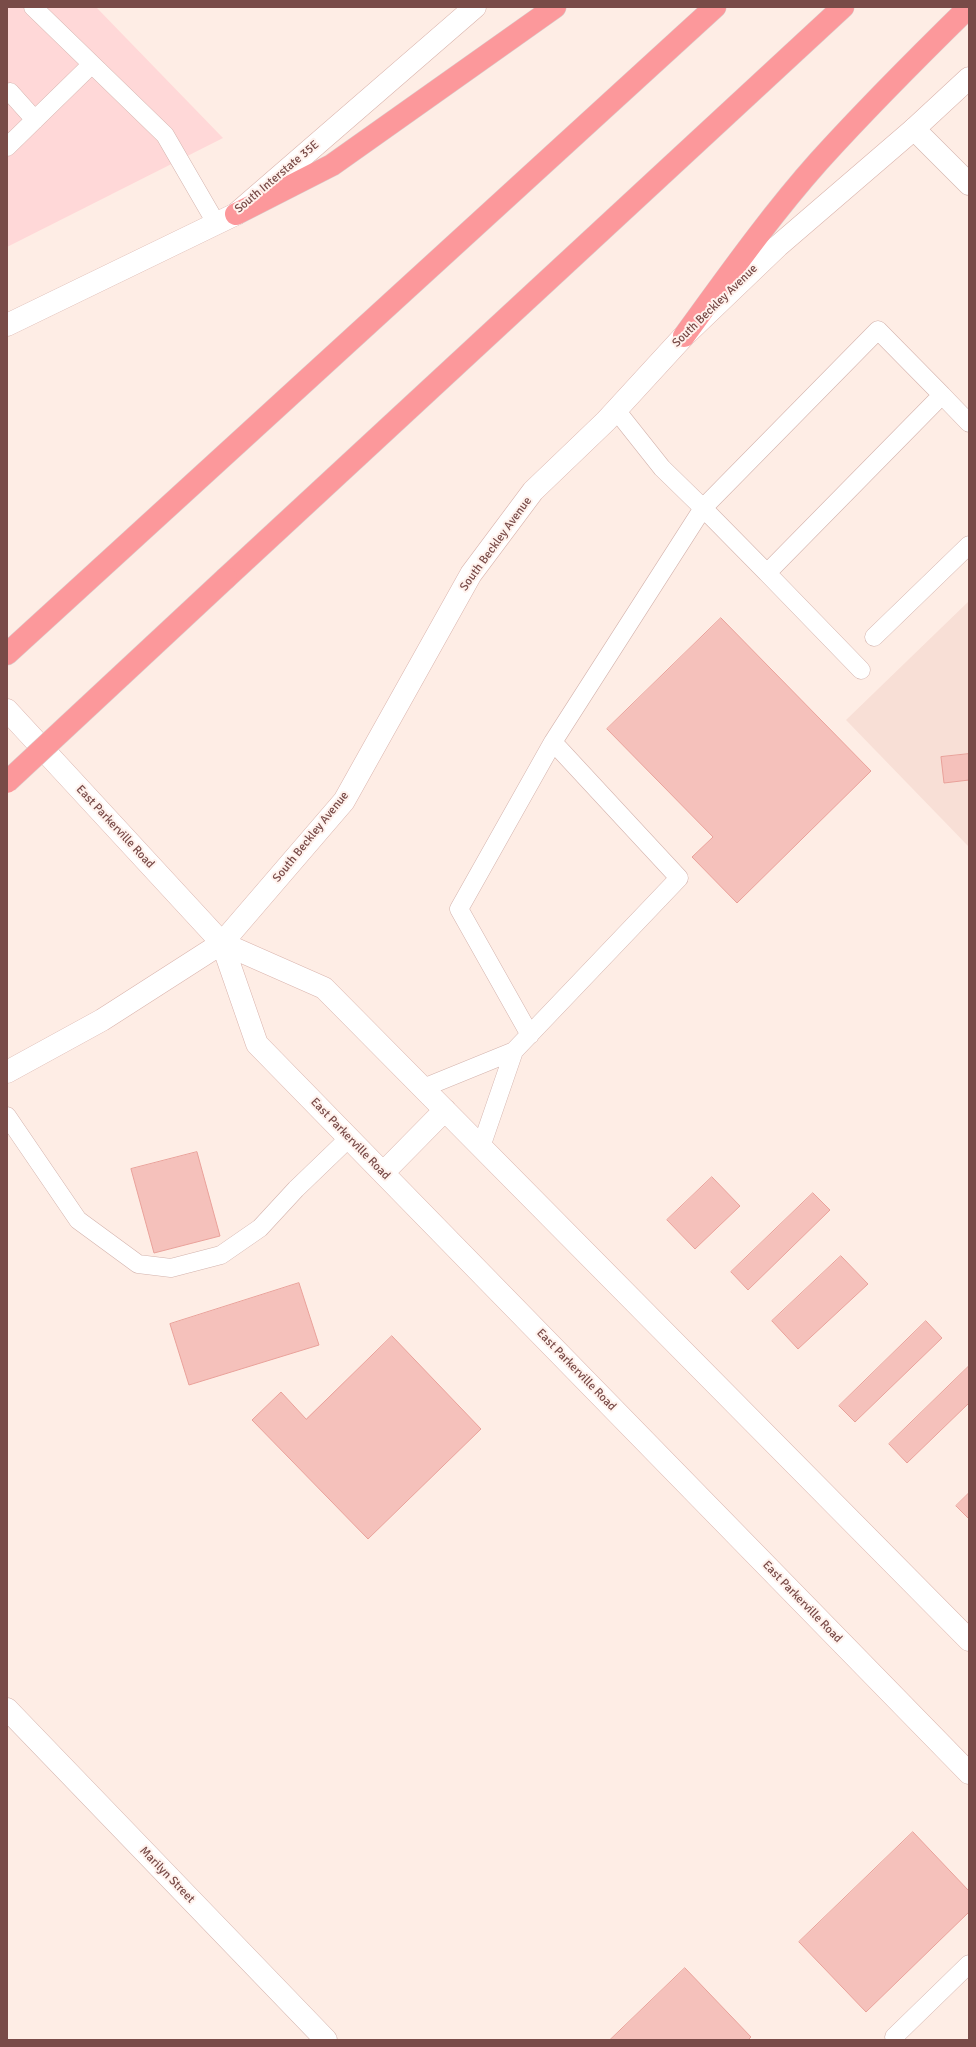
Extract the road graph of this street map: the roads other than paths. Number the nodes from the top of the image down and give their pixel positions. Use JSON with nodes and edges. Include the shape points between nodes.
{"nodes":[{"id":1,"x":33,"y":7,"type":"edge"},
{"id":2,"x":475,"y":7,"type":"edge"},
{"id":3,"x":555,"y":7,"type":"edge"},
{"id":4,"x":715,"y":7,"type":"edge"},
{"id":5,"x":843,"y":7,"type":"edge"},
{"id":6,"x":969,"y":7,"type":"edge"},
{"id":7,"x":91,"y":65,"type":"junction"},
{"id":8,"x":969,"y":78,"type":"edge"},
{"id":9,"x":10,"y":92,"type":"dead end"},
{"id":10,"x":35,"y":120,"type":"junction"},
{"id":11,"x":914,"y":129,"type":"junction"},
{"id":12,"x":8,"y":145,"type":"edge"},
{"id":13,"x":969,"y":184,"type":"edge"},
{"id":14,"x":226,"y":218,"type":"junction"},
{"id":15,"x":7,"y":325,"type":"edge"},
{"id":16,"x":684,"y":336,"type":"junction"},
{"id":17,"x":942,"y":394,"type":"junction"},
{"id":18,"x":616,"y":410,"type":"junction"},
{"id":19,"x":969,"y":423,"type":"edge"},
{"id":20,"x":702,"y":508,"type":"junction"},
{"id":21,"x":969,"y":545,"type":"edge"},
{"id":22,"x":767,"y":573,"type":"junction"},
{"id":23,"x":874,"y":637,"type":"dead end"},
{"id":24,"x":7,"y":654,"type":"edge"},
{"id":25,"x":861,"y":670,"type":"dead end"},
{"id":26,"x":7,"y":710,"type":"edge"},
{"id":27,"x":553,"y":742,"type":"junction"},
{"id":28,"x":7,"y":782,"type":"edge"},
{"id":29,"x":222,"y":943,"type":"junction"},
{"id":30,"x":530,"y":1035,"type":"junction"},
{"id":31,"x":514,"y":1051,"type":"junction"},
{"id":32,"x":7,"y":1072,"type":"edge"},
{"id":33,"x":422,"y":1088,"type":"junction"},
{"id":34,"x":444,"y":1110,"type":"junction"},
{"id":35,"x":7,"y":1116,"type":"edge"},
{"id":36,"x":349,"y":1138,"type":"junction"},
{"id":37,"x":481,"y":1147,"type":"junction"},
{"id":38,"x":383,"y":1173,"type":"junction"},
{"id":39,"x":969,"y":1640,"type":"edge"},
{"id":40,"x":7,"y":1710,"type":"edge"},
{"id":41,"x":969,"y":1773,"type":"edge"},
{"id":42,"x":969,"y":1964,"type":"edge"},
{"id":43,"x":894,"y":2037,"type":"dead end"},
{"id":44,"x":326,"y":2040,"type":"edge"}],
"edges":[{"from":1,"to":7,"type":"lane"},
{"from":2,"to":14,"type":"main road","name":"South Interstate 35E"},
{"from":3,"to":14,"type":"highway","via":[[332,165]]},
{"from":4,"to":24,"type":"highway"},
{"from":5,"to":28,"type":"highway","bridge":true},
{"from":6,"to":16,"type":"highway","via":[[860,116],[818,162],[760,232]]},
{"from":7,"to":10,"type":"lane"},
{"from":7,"to":14,"type":"lane","via":[[165,134]]},
{"from":8,"to":11,"type":"main road","name":"South Beckley Avenue"},
{"from":9,"to":10,"type":"lane"},
{"from":10,"to":12,"type":"lane"},
{"from":11,"to":13,"type":"main road"},
{"from":11,"to":16,"type":"main road","name":"South Beckley Avenue","via":[[778,246]]},
{"from":14,"to":15,"type":"main road","name":"South Interstate 35E"},
{"from":16,"to":18,"type":"main road","name":"South Beckley Avenue"},
{"from":17,"to":19,"type":"lane"},
{"from":17,"to":20,"type":"lane","via":[[878,330]]},
{"from":17,"to":22,"type":"lane"},
{"from":18,"to":20,"type":"lane","via":[[662,468]]},
{"from":18,"to":29,"type":"main road","name":"South Beckley Avenue","via":[[533,492],[471,574],[344,801]]},
{"from":20,"to":22,"type":"lane"},
{"from":20,"to":27,"type":"lane"},
{"from":21,"to":23,"type":"lane"},
{"from":22,"to":25,"type":"lane"},
{"from":26,"to":29,"type":"main road","name":"East Parkerville Road"},
{"from":27,"to":30,"type":"lane","via":[[459,909]]},
{"from":27,"to":30,"type":"lane","via":[[679,878]]},
{"from":29,"to":32,"type":"main road","name":"South Beckley Avenue","via":[[102,1020]]},
{"from":29,"to":33,"type":"main road","name":"East Parkerville Road","via":[[324,988]]},
{"from":29,"to":36,"type":"main road","name":"East Parkerville Road","via":[[257,1044]]},
{"from":30,"to":31,"type":"lane"},
{"from":31,"to":33,"type":"lane"},
{"from":31,"to":37,"type":"lane"},
{"from":33,"to":34,"type":"main road","name":"East Parkerville Road"},
{"from":34,"to":37,"type":"main road","name":"East Parkerville Road"},
{"from":34,"to":38,"type":"main road"},
{"from":35,"to":36,"type":"lane","via":[[78,1220],[138,1264],[171,1268],[221,1255],[260,1228]]},
{"from":36,"to":38,"type":"main road","name":"East Parkerville Road"},
{"from":37,"to":39,"type":"main road","name":"East Parkerville Road"},
{"from":38,"to":41,"type":"main road","name":"East Parkerville Road"},
{"from":40,"to":44,"type":"main road","name":"Marilyn Street"},
{"from":42,"to":43,"type":"lane"}]}
